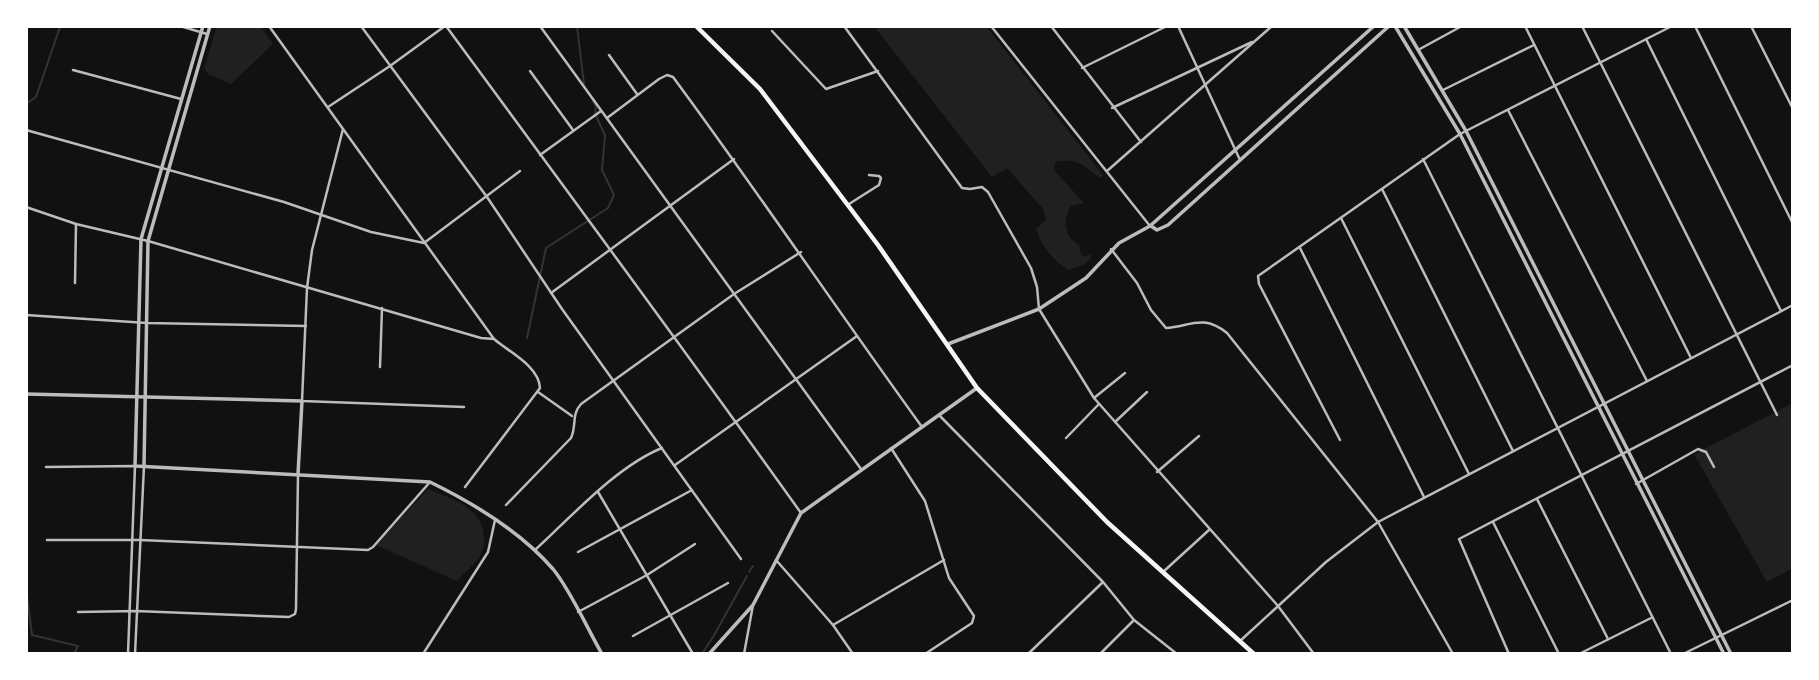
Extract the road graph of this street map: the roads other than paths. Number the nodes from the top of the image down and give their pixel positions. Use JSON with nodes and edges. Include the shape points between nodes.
{"nodes":[{"id":1,"x":180,"y":26,"type":"edge"},
{"id":2,"x":203,"y":26,"type":"edge"},
{"id":3,"x":210,"y":26,"type":"edge"},
{"id":4,"x":269,"y":26,"type":"edge"},
{"id":5,"x":361,"y":26,"type":"edge"},
{"id":6,"x":446,"y":26,"type":"edge"},
{"id":7,"x":540,"y":26,"type":"edge"},
{"id":8,"x":695,"y":26,"type":"edge"},
{"id":9,"x":844,"y":26,"type":"edge"},
{"id":10,"x":991,"y":26,"type":"edge"},
{"id":11,"x":1051,"y":26,"type":"edge"},
{"id":12,"x":1167,"y":26,"type":"edge"},
{"id":13,"x":1178,"y":26,"type":"edge"},
{"id":14,"x":1272,"y":26,"type":"edge"},
{"id":15,"x":1374,"y":26,"type":"edge"},
{"id":16,"x":1389,"y":26,"type":"edge"},
{"id":17,"x":1395,"y":26,"type":"edge"},
{"id":18,"x":1404,"y":26,"type":"edge"},
{"id":19,"x":1462,"y":26,"type":"edge"},
{"id":20,"x":1525,"y":26,"type":"edge"},
{"id":21,"x":1581,"y":26,"type":"edge"},
{"id":22,"x":1672,"y":26,"type":"edge"},
{"id":23,"x":1695,"y":26,"type":"edge"},
{"id":24,"x":1751,"y":26,"type":"edge"},
{"id":25,"x":772,"y":31,"type":"dead end"},
{"id":26,"x":201,"y":33,"type":"junction"},
{"id":27,"x":208,"y":34,"type":"junction"},
{"id":28,"x":1256,"y":39,"type":"junction"},
{"id":29,"x":1646,"y":39,"type":"junction"},
{"id":30,"x":1534,"y":44,"type":"junction"},
{"id":31,"x":1417,"y":50,"type":"junction"},
{"id":32,"x":609,"y":55,"type":"dead end"},
{"id":33,"x":1600,"y":63,"type":"junction"},
{"id":34,"x":390,"y":66,"type":"junction"},
{"id":35,"x":1198,"y":67,"type":"junction"},
{"id":36,"x":1082,"y":68,"type":"junction"},
{"id":37,"x":73,"y":70,"type":"dead end"},
{"id":38,"x":530,"y":71,"type":"dead end"},
{"id":39,"x":878,"y":71,"type":"junction"},
{"id":40,"x":1206,"y":84,"type":"junction"},
{"id":41,"x":1555,"y":86,"type":"junction"},
{"id":42,"x":1442,"y":90,"type":"junction"},
{"id":43,"x":637,"y":94,"type":"junction"},
{"id":44,"x":181,"y":99,"type":"junction"},
{"id":45,"x":328,"y":107,"type":"junction"},
{"id":46,"x":1112,"y":108,"type":"junction"},
{"id":47,"x":1793,"y":109,"type":"edge"},
{"id":48,"x":1508,"y":110,"type":"junction"},
{"id":49,"x":601,"y":111,"type":"junction"},
{"id":50,"x":607,"y":118,"type":"junction"},
{"id":51,"x":343,"y":129,"type":"junction"},
{"id":52,"x":26,"y":130,"type":"edge"},
{"id":53,"x":573,"y":131,"type":"junction"},
{"id":54,"x":1466,"y":131,"type":"junction"},
{"id":55,"x":1461,"y":134,"type":"junction"},
{"id":56,"x":1141,"y":142,"type":"junction"},
{"id":57,"x":1236,"y":149,"type":"junction"},
{"id":58,"x":540,"y":155,"type":"junction"},
{"id":59,"x":734,"y":159,"type":"junction"},
{"id":60,"x":1423,"y":159,"type":"junction"},
{"id":61,"x":1240,"y":160,"type":"junction"},
{"id":62,"x":162,"y":167,"type":"junction"},
{"id":63,"x":169,"y":170,"type":"junction"},
{"id":64,"x":520,"y":171,"type":"dead end"},
{"id":65,"x":1107,"y":171,"type":"junction"},
{"id":66,"x":869,"y":175,"type":"dead end"},
{"id":67,"x":1382,"y":189,"type":"junction"},
{"id":68,"x":486,"y":197,"type":"junction"},
{"id":69,"x":847,"y":205,"type":"junction"},
{"id":70,"x":26,"y":207,"type":"edge"},
{"id":71,"x":671,"y":207,"type":"junction"},
{"id":72,"x":321,"y":214,"type":"junction"},
{"id":73,"x":1341,"y":218,"type":"junction"},
{"id":74,"x":76,"y":224,"type":"junction"},
{"id":75,"x":1793,"y":224,"type":"edge"},
{"id":76,"x":1150,"y":226,"type":"junction"},
{"id":77,"x":141,"y":239,"type":"junction"},
{"id":78,"x":148,"y":241,"type":"junction"},
{"id":79,"x":424,"y":243,"type":"junction"},
{"id":80,"x":1300,"y":248,"type":"junction"},
{"id":81,"x":1111,"y":249,"type":"junction"},
{"id":82,"x":609,"y":250,"type":"junction"},
{"id":83,"x":801,"y":252,"type":"junction"},
{"id":84,"x":75,"y":283,"type":"dead end"},
{"id":85,"x":307,"y":288,"type":"junction"},
{"id":86,"x":551,"y":293,"type":"junction"},
{"id":87,"x":734,"y":294,"type":"junction"},
{"id":88,"x":1793,"y":305,"type":"edge"},
{"id":89,"x":382,"y":308,"type":"junction"},
{"id":90,"x":1039,"y":309,"type":"junction"},
{"id":91,"x":1781,"y":312,"type":"junction"},
{"id":92,"x":26,"y":315,"type":"edge"},
{"id":93,"x":138,"y":322,"type":"junction"},
{"id":94,"x":147,"y":323,"type":"junction"},
{"id":95,"x":306,"y":326,"type":"junction"},
{"id":96,"x":1737,"y":335,"type":"junction"},
{"id":97,"x":675,"y":336,"type":"junction"},
{"id":98,"x":857,"y":337,"type":"junction"},
{"id":99,"x":494,"y":339,"type":"junction"},
{"id":100,"x":948,"y":344,"type":"junction"},
{"id":101,"x":1691,"y":358,"type":"junction"},
{"id":102,"x":1793,"y":365,"type":"edge"},
{"id":103,"x":380,"y":367,"type":"dead end"},
{"id":104,"x":1125,"y":373,"type":"dead end"},
{"id":105,"x":613,"y":379,"type":"junction"},
{"id":106,"x":797,"y":380,"type":"junction"},
{"id":107,"x":1647,"y":381,"type":"junction"},
{"id":108,"x":1760,"y":382,"type":"junction"},
{"id":109,"x":977,"y":388,"type":"junction"},
{"id":110,"x":538,"y":392,"type":"junction"},
{"id":111,"x":1147,"y":392,"type":"dead end"},
{"id":112,"x":26,"y":394,"type":"edge"},
{"id":113,"x":137,"y":397,"type":"junction"},
{"id":114,"x":146,"y":398,"type":"junction"},
{"id":115,"x":1094,"y":398,"type":"junction"},
{"id":116,"x":302,"y":401,"type":"junction"},
{"id":117,"x":1099,"y":404,"type":"junction"},
{"id":118,"x":1604,"y":404,"type":"junction"},
{"id":119,"x":464,"y":407,"type":"dead end"},
{"id":120,"x":1598,"y":407,"type":"junction"},
{"id":121,"x":939,"y":415,"type":"junction"},
{"id":122,"x":1777,"y":415,"type":"dead end"},
{"id":123,"x":573,"y":416,"type":"junction"},
{"id":124,"x":1115,"y":422,"type":"junction"},
{"id":125,"x":736,"y":423,"type":"junction"},
{"id":126,"x":922,"y":427,"type":"junction"},
{"id":127,"x":1558,"y":428,"type":"junction"},
{"id":128,"x":1199,"y":436,"type":"dead end"},
{"id":129,"x":1066,"y":438,"type":"dead end"},
{"id":130,"x":1340,"y":440,"type":"dead end"},
{"id":131,"x":891,"y":447,"type":"junction"},
{"id":132,"x":662,"y":448,"type":"junction"},
{"id":133,"x":1513,"y":451,"type":"junction"},
{"id":134,"x":1628,"y":451,"type":"junction"},
{"id":135,"x":1621,"y":454,"type":"junction"},
{"id":136,"x":675,"y":465,"type":"junction"},
{"id":137,"x":135,"y":466,"type":"junction"},
{"id":138,"x":144,"y":466,"type":"junction"},
{"id":139,"x":46,"y":467,"type":"dead end"},
{"id":140,"x":1714,"y":467,"type":"dead end"},
{"id":141,"x":861,"y":469,"type":"junction"},
{"id":142,"x":1157,"y":472,"type":"junction"},
{"id":143,"x":298,"y":474,"type":"junction"},
{"id":144,"x":1469,"y":474,"type":"junction"},
{"id":145,"x":1581,"y":475,"type":"junction"},
{"id":146,"x":1643,"y":480,"type":"junction"},
{"id":147,"x":430,"y":482,"type":"junction"},
{"id":148,"x":1636,"y":484,"type":"junction"},
{"id":149,"x":465,"y":488,"type":"dead end"},
{"id":150,"x":692,"y":490,"type":"junction"},
{"id":151,"x":598,"y":492,"type":"junction"},
{"id":152,"x":1424,"y":497,"type":"junction"},
{"id":153,"x":1537,"y":498,"type":"junction"},
{"id":154,"x":506,"y":505,"type":"dead end"},
{"id":155,"x":801,"y":513,"type":"junction"},
{"id":156,"x":495,"y":520,"type":"junction"},
{"id":157,"x":1493,"y":521,"type":"junction"},
{"id":158,"x":1377,"y":522,"type":"junction"},
{"id":159,"x":621,"y":530,"type":"junction"},
{"id":160,"x":1209,"y":530,"type":"junction"},
{"id":161,"x":47,"y":540,"type":"dead end"},
{"id":162,"x":132,"y":540,"type":"junction"},
{"id":163,"x":140,"y":540,"type":"junction"},
{"id":164,"x":695,"y":544,"type":"dead end"},
{"id":165,"x":296,"y":546,"type":"junction"},
{"id":166,"x":535,"y":550,"type":"junction"},
{"id":167,"x":578,"y":552,"type":"dead end"},
{"id":168,"x":741,"y":559,"type":"dead end"},
{"id":169,"x":776,"y":560,"type":"junction"},
{"id":170,"x":944,"y":560,"type":"junction"},
{"id":171,"x":1163,"y":572,"type":"junction"},
{"id":172,"x":647,"y":575,"type":"junction"},
{"id":173,"x":1103,"y":582,"type":"junction"},
{"id":174,"x":728,"y":583,"type":"dead end"},
{"id":175,"x":1793,"y":600,"type":"edge"},
{"id":176,"x":753,"y":606,"type":"junction"},
{"id":177,"x":1278,"y":606,"type":"junction"},
{"id":178,"x":128,"y":611,"type":"junction"},
{"id":179,"x":135,"y":611,"type":"junction"},
{"id":180,"x":78,"y":612,"type":"dead end"},
{"id":181,"x":578,"y":612,"type":"junction"},
{"id":182,"x":670,"y":616,"type":"junction"},
{"id":183,"x":1652,"y":618,"type":"junction"},
{"id":184,"x":1134,"y":620,"type":"junction"},
{"id":185,"x":833,"y":625,"type":"junction"},
{"id":186,"x":1721,"y":634,"type":"junction"},
{"id":187,"x":634,"y":636,"type":"dead end"},
{"id":188,"x":1715,"y":638,"type":"junction"},
{"id":189,"x":1608,"y":639,"type":"junction"},
{"id":190,"x":1240,"y":641,"type":"junction"},
{"id":191,"x":128,"y":654,"type":"edge"},
{"id":192,"x":135,"y":654,"type":"edge"},
{"id":193,"x":423,"y":654,"type":"edge"},
{"id":194,"x":602,"y":654,"type":"edge"},
{"id":195,"x":693,"y":654,"type":"edge"},
{"id":196,"x":709,"y":654,"type":"edge"},
{"id":197,"x":744,"y":654,"type":"edge"},
{"id":198,"x":853,"y":654,"type":"edge"},
{"id":199,"x":925,"y":654,"type":"edge"},
{"id":200,"x":1028,"y":654,"type":"edge"},
{"id":201,"x":1100,"y":654,"type":"edge"},
{"id":202,"x":1177,"y":654,"type":"edge"},
{"id":203,"x":1254,"y":654,"type":"edge"},
{"id":204,"x":1314,"y":654,"type":"edge"},
{"id":205,"x":1453,"y":654,"type":"edge"},
{"id":206,"x":1509,"y":654,"type":"edge"},
{"id":207,"x":1559,"y":654,"type":"edge"},
{"id":208,"x":1579,"y":654,"type":"edge"},
{"id":209,"x":1671,"y":654,"type":"edge"},
{"id":210,"x":1684,"y":654,"type":"edge"},
{"id":211,"x":1724,"y":654,"type":"edge"},
{"id":212,"x":1731,"y":654,"type":"edge"}],
"edges":[{"from":1,"to":26,"type":"street"},
{"from":2,"to":26,"type":"street"},
{"from":3,"to":27,"type":"street"},
{"from":4,"to":45,"type":"street"},
{"from":5,"to":34,"type":"street"},
{"from":6,"to":34,"type":"street"},
{"from":6,"to":58,"type":"street"},
{"from":7,"to":49,"type":"street"},
{"from":8,"to":69,"type":"main road","via":[[760,89]]},
{"from":9,"to":39,"type":"street"},
{"from":10,"to":65,"type":"street"},
{"from":11,"to":36,"type":"street"},
{"from":12,"to":36,"type":"street"},
{"from":13,"to":35,"type":"street"},
{"from":14,"to":28,"type":"street"},
{"from":15,"to":57,"type":"street"},
{"from":16,"to":61,"type":"street"},
{"from":17,"to":55,"type":"street"},
{"from":18,"to":31,"type":"street"},
{"from":19,"to":31,"type":"street"},
{"from":20,"to":30,"type":"street"},
{"from":21,"to":33,"type":"street"},
{"from":22,"to":29,"type":"street"},
{"from":23,"to":75,"type":"street"},
{"from":24,"to":47,"type":"street"},
{"from":25,"to":39,"type":"street","via":[[827,89]]},
{"from":26,"to":27,"type":"street"},
{"from":26,"to":44,"type":"street"},
{"from":27,"to":63,"type":"street"},
{"from":28,"to":35,"type":"street"},
{"from":28,"to":40,"type":"street"},
{"from":29,"to":33,"type":"street"},
{"from":29,"to":91,"type":"street"},
{"from":30,"to":41,"type":"street"},
{"from":30,"to":42,"type":"street"},
{"from":31,"to":42,"type":"street"},
{"from":32,"to":43,"type":"street"},
{"from":33,"to":41,"type":"street"},
{"from":33,"to":96,"type":"street"},
{"from":34,"to":45,"type":"street"},
{"from":34,"to":68,"type":"street"},
{"from":35,"to":40,"type":"street"},
{"from":35,"to":46,"type":"street"},
{"from":36,"to":46,"type":"street"},
{"from":37,"to":44,"type":"street"},
{"from":38,"to":53,"type":"street"},
{"from":39,"to":90,"type":"street","via":[[962,188],[982,187],[988,192],[1031,268]]},
{"from":40,"to":56,"type":"street"},
{"from":40,"to":57,"type":"street"},
{"from":41,"to":48,"type":"street"},
{"from":41,"to":101,"type":"street"},
{"from":42,"to":54,"type":"street"},
{"from":43,"to":50,"type":"street"},
{"from":43,"to":59,"type":"street","via":[[669,75]]},
{"from":44,"to":62,"type":"street"},
{"from":45,"to":51,"type":"street"},
{"from":46,"to":56,"type":"street"},
{"from":48,"to":54,"type":"street"},
{"from":48,"to":107,"type":"street"},
{"from":49,"to":50,"type":"street"},
{"from":49,"to":53,"type":"street"},
{"from":50,"to":71,"type":"street"},
{"from":51,"to":72,"type":"street"},
{"from":51,"to":79,"type":"street"},
{"from":52,"to":62,"type":"street"},
{"from":53,"to":58,"type":"street"},
{"from":54,"to":55,"type":"street"},
{"from":54,"to":118,"type":"street"},
{"from":55,"to":60,"type":"street"},
{"from":55,"to":120,"type":"street"},
{"from":56,"to":65,"type":"street"},
{"from":57,"to":61,"type":"street"},
{"from":57,"to":76,"type":"street"},
{"from":58,"to":82,"type":"street"},
{"from":59,"to":71,"type":"street"},
{"from":59,"to":83,"type":"street"},
{"from":60,"to":67,"type":"street"},
{"from":60,"to":127,"type":"street"},
{"from":61,"to":76,"type":"street","via":[[1168,225],[1157,230]]},
{"from":62,"to":63,"type":"street"},
{"from":62,"to":77,"type":"street"},
{"from":63,"to":72,"type":"street"},
{"from":63,"to":78,"type":"street"},
{"from":64,"to":68,"type":"street"},
{"from":65,"to":76,"type":"street"},
{"from":66,"to":69,"type":"street","via":[[881,178],[879,185]]},
{"from":67,"to":73,"type":"street"},
{"from":67,"to":133,"type":"street"},
{"from":68,"to":79,"type":"street"},
{"from":68,"to":86,"type":"street"},
{"from":69,"to":100,"type":"main road"},
{"from":70,"to":74,"type":"street"},
{"from":71,"to":82,"type":"street"},
{"from":71,"to":87,"type":"street"},
{"from":72,"to":79,"type":"street","via":[[371,232]]},
{"from":72,"to":85,"type":"street"},
{"from":73,"to":80,"type":"street"},
{"from":73,"to":144,"type":"street"},
{"from":74,"to":77,"type":"street"},
{"from":74,"to":84,"type":"street"},
{"from":76,"to":81,"type":"street"},
{"from":77,"to":78,"type":"street"},
{"from":77,"to":93,"type":"street"},
{"from":78,"to":85,"type":"street"},
{"from":78,"to":94,"type":"street"},
{"from":79,"to":99,"type":"street"},
{"from":80,"to":130,"type":"street","via":[[1258,276],[1259,284]]},
{"from":80,"to":152,"type":"street"},
{"from":81,"to":90,"type":"street","via":[[1086,278]]},
{"from":81,"to":158,"type":"street","via":[[1166,328],[1206,323],[1227,333]]},
{"from":82,"to":86,"type":"street"},
{"from":82,"to":97,"type":"street"},
{"from":83,"to":87,"type":"street"},
{"from":83,"to":98,"type":"street"},
{"from":85,"to":89,"type":"street"},
{"from":85,"to":95,"type":"street"},
{"from":86,"to":105,"type":"street"},
{"from":87,"to":97,"type":"street"},
{"from":87,"to":106,"type":"street"},
{"from":88,"to":91,"type":"street"},
{"from":89,"to":99,"type":"street"},
{"from":89,"to":103,"type":"street"},
{"from":90,"to":100,"type":"street"},
{"from":90,"to":115,"type":"street"},
{"from":91,"to":96,"type":"street"},
{"from":92,"to":93,"type":"street"},
{"from":93,"to":94,"type":"street"},
{"from":93,"to":113,"type":"street"},
{"from":94,"to":95,"type":"street"},
{"from":94,"to":114,"type":"street"},
{"from":95,"to":116,"type":"street"},
{"from":96,"to":101,"type":"street"},
{"from":96,"to":108,"type":"street"},
{"from":97,"to":105,"type":"street"},
{"from":97,"to":125,"type":"street"},
{"from":98,"to":106,"type":"street"},
{"from":98,"to":126,"type":"street"},
{"from":99,"to":110,"type":"street","via":[[534,372],[540,381]]},
{"from":100,"to":109,"type":"main road"},
{"from":101,"to":107,"type":"street"},
{"from":102,"to":108,"type":"street"},
{"from":104,"to":115,"type":"street"},
{"from":105,"to":123,"type":"street"},
{"from":105,"to":132,"type":"street"},
{"from":106,"to":125,"type":"street"},
{"from":106,"to":141,"type":"street"},
{"from":107,"to":118,"type":"street"},
{"from":108,"to":122,"type":"street"},
{"from":108,"to":134,"type":"street"},
{"from":109,"to":121,"type":"street"},
{"from":109,"to":171,"type":"main road","via":[[1107,522]]},
{"from":110,"to":123,"type":"street"},
{"from":110,"to":149,"type":"street"},
{"from":111,"to":124,"type":"street"},
{"from":112,"to":113,"type":"street"},
{"from":113,"to":114,"type":"street"},
{"from":113,"to":137,"type":"street"},
{"from":114,"to":116,"type":"street"},
{"from":114,"to":138,"type":"street"},
{"from":115,"to":117,"type":"street"},
{"from":116,"to":119,"type":"street"},
{"from":116,"to":143,"type":"street"},
{"from":117,"to":124,"type":"street"},
{"from":117,"to":129,"type":"street"},
{"from":118,"to":120,"type":"street"},
{"from":118,"to":134,"type":"street"},
{"from":120,"to":127,"type":"street"},
{"from":120,"to":135,"type":"street"},
{"from":121,"to":126,"type":"street"},
{"from":121,"to":173,"type":"street"},
{"from":123,"to":154,"type":"street","via":[[571,438]]},
{"from":124,"to":142,"type":"street"},
{"from":125,"to":136,"type":"street"},
{"from":125,"to":155,"type":"street"},
{"from":126,"to":131,"type":"street"},
{"from":127,"to":133,"type":"street"},
{"from":127,"to":145,"type":"street"},
{"from":128,"to":142,"type":"street"},
{"from":131,"to":141,"type":"street"},
{"from":131,"to":170,"type":"street","via":[[925,501]]},
{"from":132,"to":136,"type":"street"},
{"from":132,"to":151,"type":"street","via":[[638,460]]},
{"from":133,"to":144,"type":"street"},
{"from":134,"to":135,"type":"street"},
{"from":134,"to":146,"type":"street"},
{"from":135,"to":145,"type":"street"},
{"from":135,"to":148,"type":"street"},
{"from":136,"to":150,"type":"street"},
{"from":137,"to":138,"type":"street"},
{"from":137,"to":139,"type":"street"},
{"from":137,"to":162,"type":"street"},
{"from":138,"to":143,"type":"street"},
{"from":138,"to":163,"type":"street"},
{"from":140,"to":146,"type":"street","via":[[1706,452],[1698,449]]},
{"from":141,"to":155,"type":"street"},
{"from":142,"to":160,"type":"street"},
{"from":143,"to":147,"type":"street"},
{"from":143,"to":165,"type":"street"},
{"from":144,"to":152,"type":"street"},
{"from":145,"to":153,"type":"street"},
{"from":145,"to":183,"type":"street"},
{"from":146,"to":148,"type":"street"},
{"from":146,"to":186,"type":"street"},
{"from":147,"to":156,"type":"street"},
{"from":147,"to":165,"type":"street","via":[[368,550]]},
{"from":148,"to":188,"type":"street"},
{"from":150,"to":159,"type":"street"},
{"from":150,"to":168,"type":"street"},
{"from":151,"to":159,"type":"street"},
{"from":151,"to":166,"type":"street"},
{"from":152,"to":158,"type":"street"},
{"from":153,"to":157,"type":"street"},
{"from":153,"to":189,"type":"street"},
{"from":155,"to":169,"type":"street"},
{"from":156,"to":166,"type":"street"},
{"from":156,"to":193,"type":"street","via":[[488,552]]},
{"from":157,"to":206,"type":"street","via":[[1462,536],[1459,543]]},
{"from":157,"to":207,"type":"street"},
{"from":158,"to":177,"type":"street"},
{"from":158,"to":205,"type":"street"},
{"from":159,"to":167,"type":"street"},
{"from":159,"to":172,"type":"street"},
{"from":160,"to":171,"type":"street"},
{"from":160,"to":177,"type":"street"},
{"from":161,"to":162,"type":"street"},
{"from":162,"to":163,"type":"street"},
{"from":162,"to":178,"type":"street"},
{"from":163,"to":165,"type":"street"},
{"from":163,"to":179,"type":"street"},
{"from":164,"to":172,"type":"street"},
{"from":165,"to":179,"type":"street","via":[[296,609],[289,617]]},
{"from":166,"to":181,"type":"street","via":[[555,572]]},
{"from":169,"to":176,"type":"street"},
{"from":169,"to":185,"type":"street"},
{"from":170,"to":185,"type":"street"},
{"from":170,"to":199,"type":"street","via":[[973,621]]},
{"from":171,"to":190,"type":"main road"},
{"from":172,"to":181,"type":"street"},
{"from":172,"to":182,"type":"street"},
{"from":173,"to":184,"type":"street"},
{"from":173,"to":200,"type":"street"},
{"from":174,"to":182,"type":"street"},
{"from":175,"to":186,"type":"street"},
{"from":176,"to":196,"type":"street"},
{"from":176,"to":197,"type":"street"},
{"from":177,"to":190,"type":"street"},
{"from":177,"to":204,"type":"street"},
{"from":178,"to":179,"type":"street"},
{"from":178,"to":180,"type":"street"},
{"from":178,"to":191,"type":"street"},
{"from":179,"to":192,"type":"street"},
{"from":181,"to":194,"type":"street"},
{"from":182,"to":187,"type":"street"},
{"from":182,"to":195,"type":"street"},
{"from":183,"to":189,"type":"street"},
{"from":183,"to":209,"type":"street"},
{"from":184,"to":201,"type":"street"},
{"from":184,"to":202,"type":"street"},
{"from":185,"to":198,"type":"street"},
{"from":186,"to":188,"type":"street"},
{"from":186,"to":212,"type":"street"},
{"from":188,"to":210,"type":"street"},
{"from":188,"to":211,"type":"street"},
{"from":189,"to":208,"type":"street"},
{"from":190,"to":203,"type":"main road"}]}
